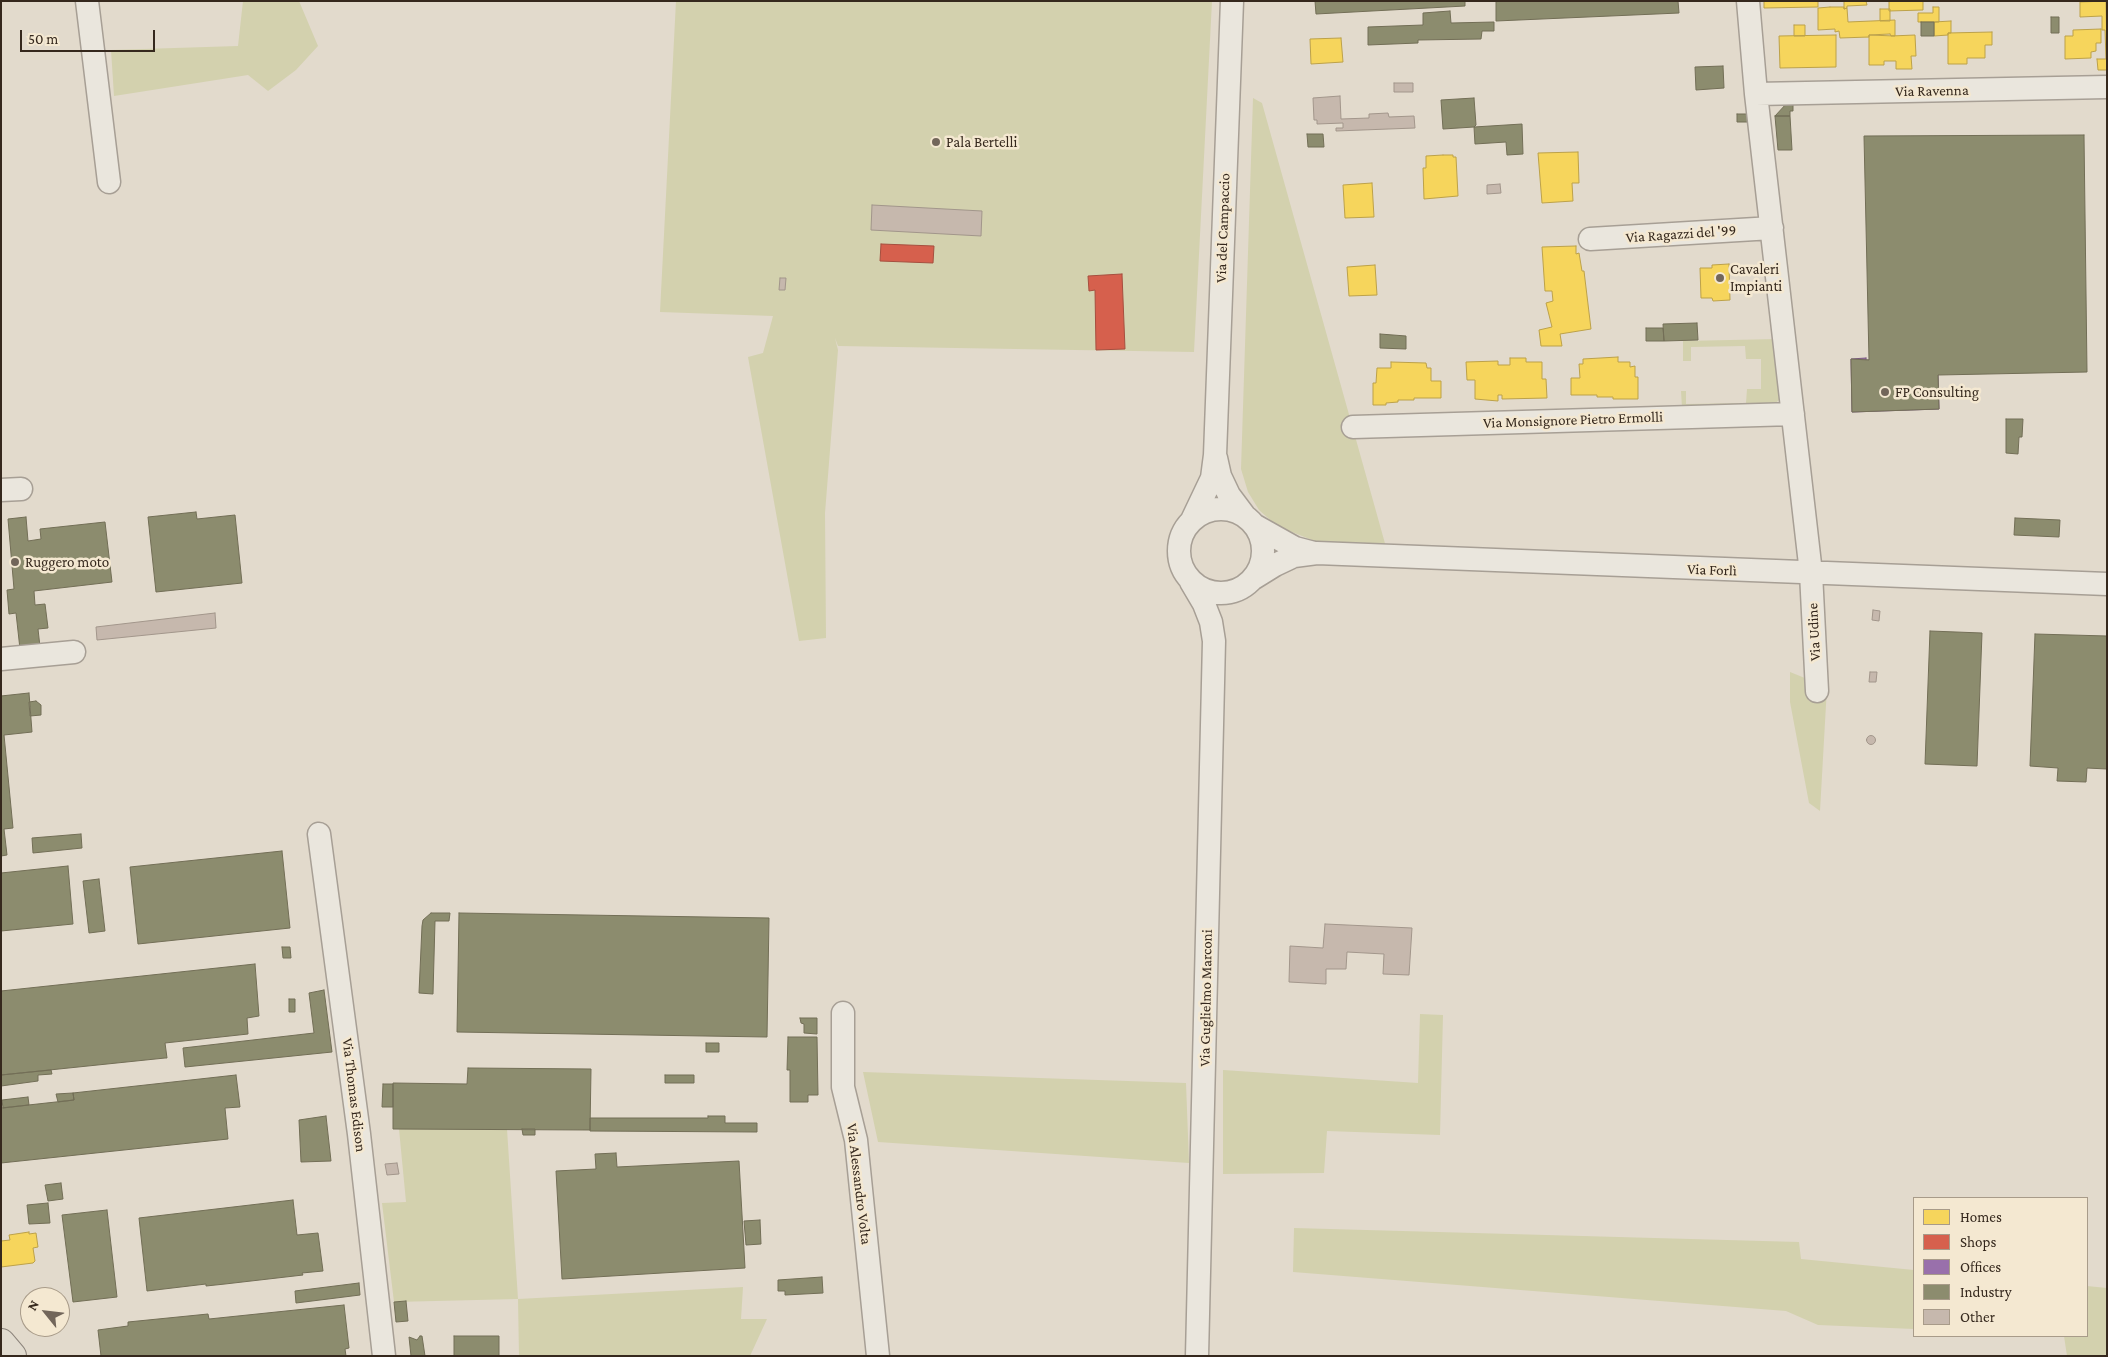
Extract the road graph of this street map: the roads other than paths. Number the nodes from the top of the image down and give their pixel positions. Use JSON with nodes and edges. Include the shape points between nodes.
{"nodes":[{"id":1,"x":87,"y":1,"type":"edge"},
{"id":2,"x":1232,"y":1,"type":"edge"},
{"id":3,"x":1748,"y":1,"type":"edge"},
{"id":4,"x":2107,"y":87,"type":"edge"},
{"id":5,"x":1756,"y":94,"type":"junction"},
{"id":6,"x":109,"y":182,"type":"dead end"},
{"id":7,"x":1772,"y":228,"type":"junction"},
{"id":8,"x":1590,"y":239,"type":"dead end"},
{"id":9,"x":1793,"y":414,"type":"junction"},
{"id":10,"x":1353,"y":427,"type":"dead end"},
{"id":11,"x":1215,"y":455,"type":"junction"},
{"id":12,"x":1192,"y":520,"type":"junction"},
{"id":13,"x":1249,"y":520,"type":"junction"},
{"id":14,"x":1317,"y":553,"type":"junction"},
{"id":15,"x":1812,"y":573,"type":"junction"},
{"id":16,"x":1191,"y":582,"type":"junction"},
{"id":17,"x":1249,"y":583,"type":"junction"},
{"id":18,"x":2107,"y":584,"type":"edge"},
{"id":19,"x":1214,"y":641,"type":"junction"},
{"id":20,"x":74,"y":652,"type":"dead end"},
{"id":21,"x":1,"y":659,"type":"edge"},
{"id":22,"x":1817,"y":690,"type":"dead end"},
{"id":23,"x":319,"y":834,"type":"dead end"},
{"id":24,"x":843,"y":1013,"type":"dead end"},
{"id":25,"x":1,"y":1343,"type":"edge"},
{"id":26,"x":12,"y":1356,"type":"edge"},
{"id":27,"x":384,"y":1356,"type":"edge"},
{"id":28,"x":878,"y":1356,"type":"edge"},
{"id":29,"x":1197,"y":1356,"type":"edge"}],
"edges":[{"from":1,"to":6,"type":"street"},
{"from":2,"to":11,"type":"street","name":"Via del Campaccio"},
{"from":3,"to":5,"type":"street","name":"Via Udine"},
{"from":4,"to":5,"type":"street","name":"Via Ravenna"},
{"from":5,"to":7,"type":"street","name":"Via Udine"},
{"from":7,"to":8,"type":"street","name":"Via Ragazzi del '99"},
{"from":7,"to":9,"type":"street","name":"Via Udine"},
{"from":9,"to":10,"type":"street","name":"Via Monsignore Pietro Ermolli"},
{"from":9,"to":15,"type":"street","name":"Via Udine"},
{"from":11,"to":12,"type":"street","name":"Via del Campaccio","via":[[1212,478]]},
{"from":11,"to":13,"type":"street","name":"Via del Campaccio","via":[[1229,494]]},
{"from":12,"to":13,"type":"street","via":[[1217,509],[1231,510]]},
{"from":12,"to":16,"type":"street","via":[[1179,544],[1183,571]]},
{"from":13,"to":14,"type":"street","name":"Via Forlì","via":[[1295,548]]},
{"from":13,"to":17,"type":"street","via":[[1261,537],[1264,551],[1261,565]]},
{"from":14,"to":15,"type":"street","name":"Via Forlì"},
{"from":14,"to":17,"type":"street","name":"Via Forlì","via":[[1294,556]]},
{"from":15,"to":18,"type":"street","name":"Via Forlì"},
{"from":15,"to":22,"type":"street","name":"Via Udine"},
{"from":16,"to":17,"type":"street","via":[[1216,594],[1230,593]]},
{"from":16,"to":19,"type":"street","name":"Via Guglielmo Marconi","via":[[1204,604]]},
{"from":17,"to":19,"type":"street","name":"Via Guglielmo Marconi","via":[[1229,602]]},
{"from":19,"to":29,"type":"street","name":"Via Guglielmo Marconi"},
{"from":20,"to":21,"type":"street"},
{"from":23,"to":27,"type":"street","name":"Via Thomas Edison","via":[[360,1134]]},
{"from":24,"to":28,"type":"street","name":"Via Alessandro Volta","via":[[843,1087],[856,1140]]},
{"from":25,"to":26,"type":"main road"}]}
